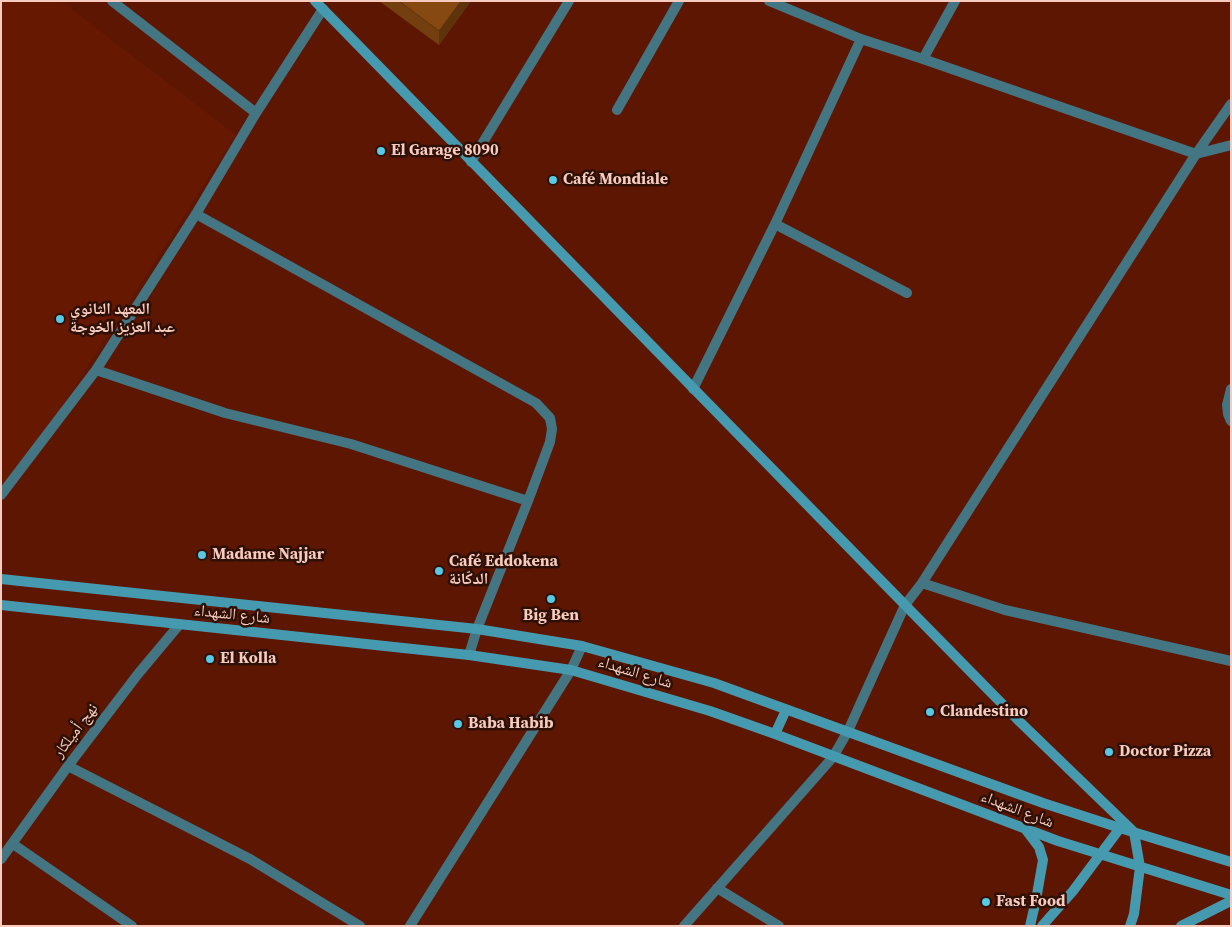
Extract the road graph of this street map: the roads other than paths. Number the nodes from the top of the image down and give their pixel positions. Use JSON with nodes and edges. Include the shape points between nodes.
{"nodes":[{"id":1,"x":112,"y":1,"type":"edge"},
{"id":2,"x":315,"y":1,"type":"edge"},
{"id":3,"x":569,"y":1,"type":"edge"},
{"id":4,"x":679,"y":1,"type":"edge"},
{"id":5,"x":769,"y":1,"type":"edge"},
{"id":6,"x":955,"y":1,"type":"edge"},
{"id":7,"x":322,"y":9,"type":"junction"},
{"id":8,"x":862,"y":39,"type":"junction"},
{"id":9,"x":922,"y":59,"type":"junction"},
{"id":10,"x":1231,"y":104,"type":"edge"},
{"id":11,"x":617,"y":110,"type":"dead end"},
{"id":12,"x":256,"y":113,"type":"junction"},
{"id":13,"x":1231,"y":145,"type":"edge"},
{"id":14,"x":1196,"y":154,"type":"junction"},
{"id":15,"x":471,"y":162,"type":"junction"},
{"id":16,"x":196,"y":214,"type":"junction"},
{"id":17,"x":775,"y":224,"type":"junction"},
{"id":18,"x":907,"y":293,"type":"dead end"},
{"id":19,"x":96,"y":370,"type":"junction"},
{"id":20,"x":693,"y":389,"type":"junction"},
{"id":21,"x":1231,"y":389,"type":"edge"},
{"id":22,"x":1231,"y":421,"type":"edge"},
{"id":23,"x":1,"y":495,"type":"edge"},
{"id":24,"x":528,"y":501,"type":"junction"},
{"id":25,"x":1,"y":579,"type":"edge"},
{"id":26,"x":922,"y":583,"type":"junction"},
{"id":27,"x":1,"y":605,"type":"edge"},
{"id":28,"x":905,"y":605,"type":"junction"},
{"id":29,"x":179,"y":625,"type":"junction"},
{"id":30,"x":477,"y":629,"type":"junction"},
{"id":31,"x":582,"y":646,"type":"junction"},
{"id":32,"x":469,"y":655,"type":"junction"},
{"id":33,"x":1231,"y":661,"type":"edge"},
{"id":34,"x":571,"y":670,"type":"junction"},
{"id":35,"x":786,"y":710,"type":"junction"},
{"id":36,"x":848,"y":731,"type":"junction"},
{"id":37,"x":775,"y":734,"type":"junction"},
{"id":38,"x":833,"y":757,"type":"junction"},
{"id":39,"x":68,"y":766,"type":"junction"},
{"id":40,"x":1120,"y":828,"type":"junction"},
{"id":41,"x":1026,"y":829,"type":"junction"},
{"id":42,"x":1134,"y":832,"type":"junction"},
{"id":43,"x":13,"y":844,"type":"junction"},
{"id":44,"x":1101,"y":854,"type":"junction"},
{"id":45,"x":1,"y":859,"type":"edge"},
{"id":46,"x":1231,"y":862,"type":"edge"},
{"id":47,"x":1140,"y":867,"type":"junction"},
{"id":48,"x":717,"y":888,"type":"junction"},
{"id":49,"x":1231,"y":895,"type":"edge"},
{"id":50,"x":1231,"y":901,"type":"edge"},
{"id":51,"x":132,"y":926,"type":"edge"},
{"id":52,"x":360,"y":926,"type":"edge"},
{"id":53,"x":410,"y":926,"type":"edge"},
{"id":54,"x":684,"y":926,"type":"edge"},
{"id":55,"x":779,"y":926,"type":"edge"},
{"id":56,"x":1030,"y":926,"type":"edge"},
{"id":57,"x":1042,"y":926,"type":"edge"},
{"id":58,"x":1130,"y":926,"type":"edge"},
{"id":59,"x":1181,"y":926,"type":"edge"}],
"edges":[{"from":1,"to":12,"type":"street"},
{"from":2,"to":7,"type":"street"},
{"from":3,"to":15,"type":"street"},
{"from":4,"to":11,"type":"street"},
{"from":5,"to":8,"type":"street"},
{"from":6,"to":9,"type":"street"},
{"from":7,"to":12,"type":"street"},
{"from":7,"to":15,"type":"street"},
{"from":8,"to":9,"type":"street"},
{"from":8,"to":17,"type":"street"},
{"from":9,"to":14,"type":"street"},
{"from":10,"to":14,"type":"street"},
{"from":12,"to":16,"type":"street"},
{"from":13,"to":14,"type":"street"},
{"from":14,"to":26,"type":"street"},
{"from":15,"to":20,"type":"street"},
{"from":16,"to":19,"type":"street"},
{"from":16,"to":24,"type":"street","via":[[536,403],[550,418],[552,429]]},
{"from":17,"to":18,"type":"street"},
{"from":17,"to":20,"type":"street"},
{"from":19,"to":23,"type":"street"},
{"from":19,"to":24,"type":"street","via":[[225,413],[351,444]]},
{"from":20,"to":28,"type":"street"},
{"from":21,"to":22,"type":"street","via":[[1227,405]]},
{"from":24,"to":30,"type":"street"},
{"from":25,"to":30,"type":"street","name":"شارع الشهداء"},
{"from":26,"to":28,"type":"street"},
{"from":26,"to":33,"type":"street","via":[[1005,610]]},
{"from":27,"to":29,"type":"street","name":"شارع الشهداء"},
{"from":28,"to":36,"type":"street"},
{"from":28,"to":42,"type":"street"},
{"from":29,"to":32,"type":"street","name":"شارع الشهداء"},
{"from":29,"to":39,"type":"street","name":"نهج أميلكار"},
{"from":30,"to":31,"type":"street","name":"شارع الشهداء"},
{"from":30,"to":32,"type":"street"},
{"from":31,"to":34,"type":"street"},
{"from":31,"to":35,"type":"street","name":"شارع الشهداء","via":[[714,683]]},
{"from":32,"to":34,"type":"street","name":"شارع الشهداء"},
{"from":34,"to":37,"type":"street","name":"شارع الشهداء"},
{"from":34,"to":53,"type":"street"},
{"from":35,"to":36,"type":"street","name":"شارع الشهداء"},
{"from":35,"to":37,"type":"street"},
{"from":36,"to":38,"type":"street"},
{"from":36,"to":40,"type":"street","name":"شارع الشهداء"},
{"from":37,"to":38,"type":"street","name":"شارع الشهداء"},
{"from":38,"to":41,"type":"street","name":"شارع الشهداء"},
{"from":38,"to":48,"type":"street"},
{"from":39,"to":43,"type":"street","name":"نهج أميلكار"},
{"from":39,"to":52,"type":"street","via":[[250,859]]},
{"from":40,"to":42,"type":"street","name":"شارع الشهداء"},
{"from":40,"to":44,"type":"street"},
{"from":41,"to":44,"type":"street","name":"شارع الشهداء"},
{"from":41,"to":56,"type":"street","via":[[1039,847],[1043,860]]},
{"from":42,"to":46,"type":"street","name":"شارع الشهداء"},
{"from":42,"to":47,"type":"street"},
{"from":43,"to":45,"type":"street","name":"نهج أميلكار"},
{"from":43,"to":51,"type":"street"},
{"from":44,"to":47,"type":"street","name":"شارع الشهداء"},
{"from":44,"to":57,"type":"street"},
{"from":47,"to":49,"type":"street","name":"شارع الشهداء"},
{"from":47,"to":58,"type":"street"},
{"from":48,"to":54,"type":"street"},
{"from":48,"to":55,"type":"street"},
{"from":50,"to":59,"type":"street"}]}
